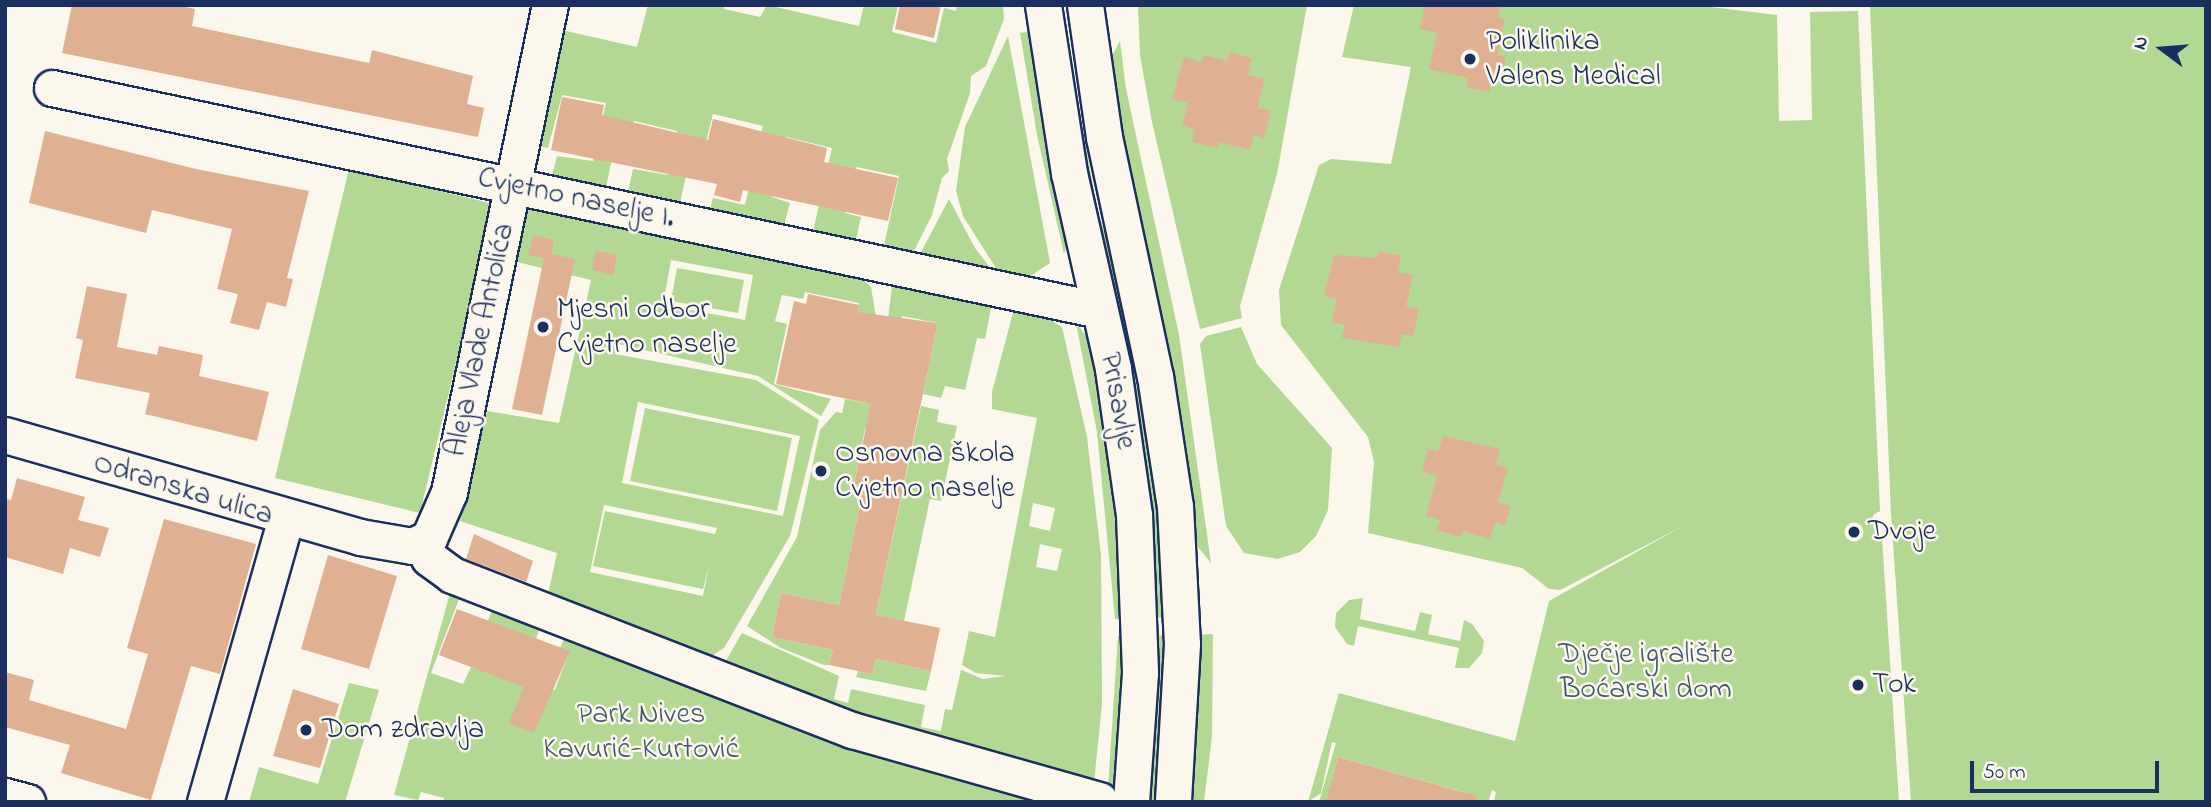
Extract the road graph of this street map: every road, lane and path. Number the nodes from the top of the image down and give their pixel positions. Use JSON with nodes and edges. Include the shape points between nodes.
{"nodes":[{"id":1,"x":550,"y":5,"type":"edge"},
{"id":2,"x":1043,"y":5,"type":"edge"},
{"id":3,"x":1085,"y":5,"type":"edge"},
{"id":4,"x":52,"y":88,"type":"dead end"},
{"id":5,"x":513,"y":185,"type":"junction"},
{"id":6,"x":1099,"y":310,"type":"junction"},
{"id":7,"x":5,"y":435,"type":"edge"},
{"id":8,"x":286,"y":518,"type":"junction"},
{"id":9,"x":421,"y":544,"type":"junction"},
{"id":10,"x":5,"y":796,"type":"edge"},
{"id":11,"x":1115,"y":801,"type":"edge"},
{"id":12,"x":27,"y":802,"type":"edge"},
{"id":13,"x":205,"y":802,"type":"edge"},
{"id":14,"x":1173,"y":802,"type":"edge"}],
"edges":[{"from":1,"to":5,"type":"street","name":"Aleja Vlade Antolića"},
{"from":2,"to":6,"type":"street","name":"Prisavlje","via":[[1069,173]]},
{"from":3,"to":14,"type":"street","name":"Prisavlje","via":[[1104,137],[1156,376],[1175,506],[1182,643]]},
{"from":4,"to":5,"type":"street","name":"Cvjetno naselje I."},
{"from":5,"to":6,"type":"street","name":"Cvjetno naselje I."},
{"from":5,"to":9,"type":"street","name":"Aleja Vlade Antolića","via":[[449,492],[436,528]]},
{"from":6,"to":11,"type":"street","name":"Prisavlje","via":[[1122,423],[1137,549],[1140,673]]},
{"from":7,"to":8,"type":"street","name":"Odranska ulica"},
{"from":8,"to":9,"type":"street","via":[[402,545]]},
{"from":8,"to":13,"type":"street","name":"Odranska ulica"},
{"from":9,"to":11,"type":"street","via":[[429,558],[452,575],[852,730]]},
{"from":10,"to":12,"type":"street"}]}
